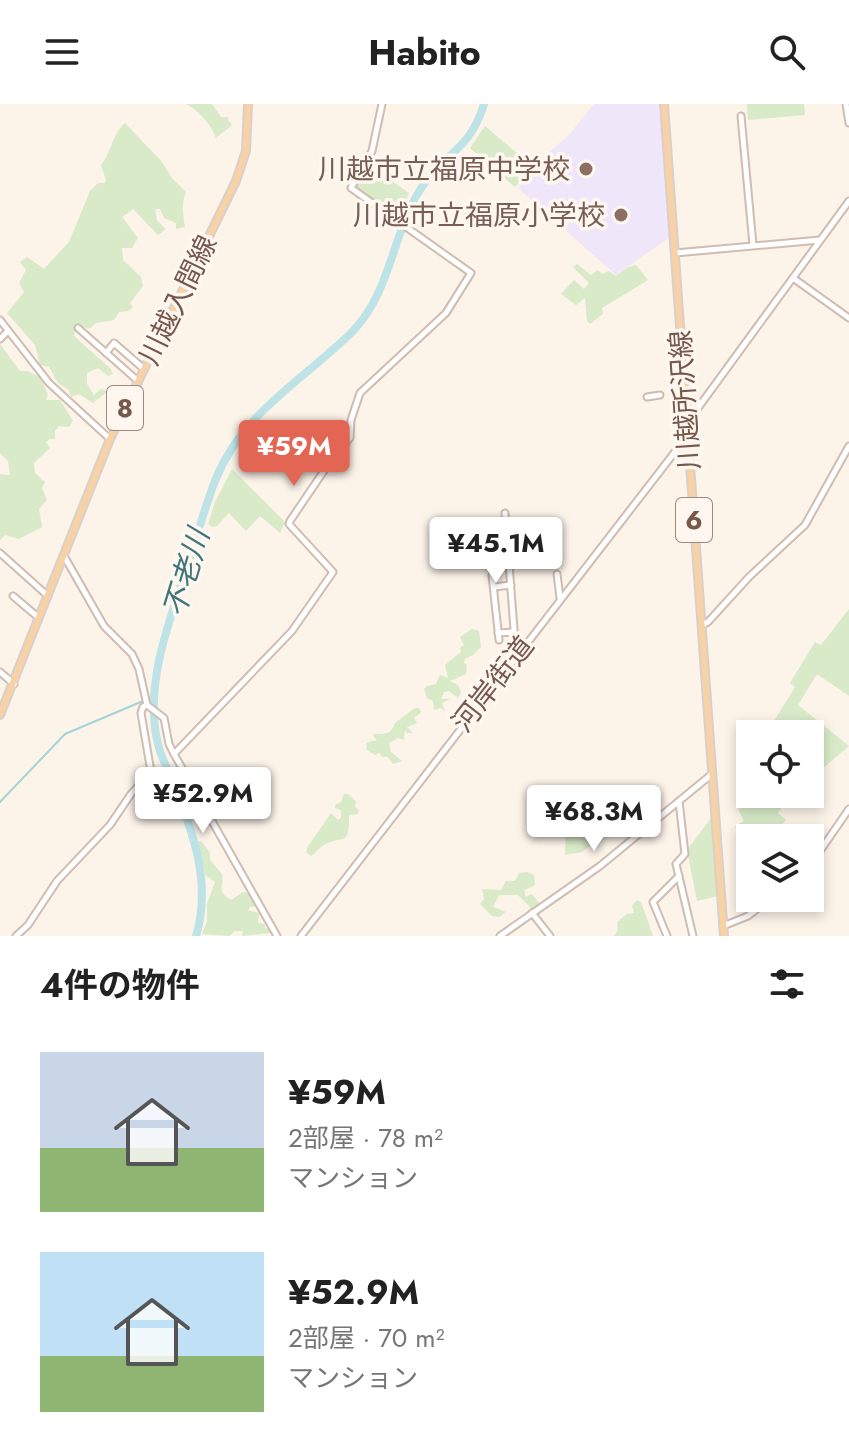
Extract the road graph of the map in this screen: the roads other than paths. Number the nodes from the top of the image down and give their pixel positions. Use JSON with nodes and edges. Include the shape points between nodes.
{"nodes":[{"id":1,"x":248,"y":104,"type":"edge"},
{"id":2,"x":382,"y":104,"type":"edge"},
{"id":3,"x":664,"y":104,"type":"edge"},
{"id":4,"x":846,"y":104,"type":"edge"},
{"id":5,"x":741,"y":116,"type":"dead end"},
{"id":6,"x":849,"y":123,"type":"edge"},
{"id":7,"x":849,"y":201,"type":"edge"},
{"id":8,"x":821,"y":240,"type":"junction"},
{"id":9,"x":753,"y":245,"type":"junction"},
{"id":10,"x":675,"y":253,"type":"junction"},
{"id":11,"x":793,"y":278,"type":"junction"},
{"id":12,"x":849,"y":318,"type":"edge"},
{"id":13,"x":0,"y":320,"type":"edge"},
{"id":14,"x":78,"y":328,"type":"dead end"},
{"id":15,"x":7,"y":332,"type":"junction"},
{"id":16,"x":0,"y":339,"type":"edge"},
{"id":17,"x":106,"y":353,"type":"junction"},
{"id":18,"x":144,"y":369,"type":"junction"},
{"id":19,"x":138,"y":381,"type":"junction"},
{"id":20,"x":660,"y":395,"type":"dead end"},
{"id":21,"x":647,"y":397,"type":"dead end"},
{"id":22,"x":687,"y":423,"type":"junction"},
{"id":23,"x":688,"y":435,"type":"junction"},
{"id":24,"x":110,"y":439,"type":"junction"},
{"id":25,"x":849,"y":446,"type":"edge"},
{"id":26,"x":505,"y":513,"type":"dead end"},
{"id":27,"x":0,"y":553,"type":"edge"},
{"id":28,"x":64,"y":555,"type":"junction"},
{"id":29,"x":557,"y":574,"type":"dead end"},
{"id":30,"x":492,"y":575,"type":"dead end"},
{"id":31,"x":511,"y":585,"type":"junction"},
{"id":32,"x":494,"y":587,"type":"junction"},
{"id":33,"x":13,"y":596,"type":"dead end"},
{"id":34,"x":48,"y":596,"type":"junction"},
{"id":35,"x":560,"y":599,"type":"junction"},
{"id":36,"x":39,"y":618,"type":"junction"},
{"id":37,"x":702,"y":625,"type":"junction"},
{"id":38,"x":514,"y":632,"type":"junction"},
{"id":39,"x":516,"y":655,"type":"junction"},
{"id":40,"x":0,"y":672,"type":"edge"},
{"id":41,"x":14,"y":684,"type":"junction"},
{"id":42,"x":145,"y":702,"type":"junction"},
{"id":43,"x":0,"y":715,"type":"edge"},
{"id":44,"x":174,"y":754,"type":"junction"},
{"id":45,"x":712,"y":774,"type":"junction"},
{"id":46,"x":679,"y":801,"type":"junction"},
{"id":47,"x":849,"y":809,"type":"edge"},
{"id":48,"x":824,"y":845,"type":"edge"},
{"id":49,"x":679,"y":876,"type":"junction"},
{"id":50,"x":753,"y":912,"type":"edge"},
{"id":51,"x":532,"y":913,"type":"junction"},
{"id":52,"x":723,"y":926,"type":"junction"},
{"id":53,"x":16,"y":936,"type":"edge"},
{"id":54,"x":277,"y":936,"type":"edge"},
{"id":55,"x":301,"y":936,"type":"edge"},
{"id":56,"x":500,"y":936,"type":"edge"},
{"id":57,"x":550,"y":936,"type":"edge"},
{"id":58,"x":667,"y":936,"type":"edge"},
{"id":59,"x":693,"y":936,"type":"edge"},
{"id":60,"x":724,"y":936,"type":"edge"}],
"edges":[{"from":1,"to":18,"type":"main road","name":"川越入間線","number":"8","via":[[246,151],[236,181]]},
{"from":2,"to":44,"type":"street","via":[[372,151],[351,188],[471,273],[446,313],[360,393],[350,438],[290,521],[333,572],[292,631]]},
{"from":3,"to":10,"type":"main road","name":"川越所沢線","number":"6"},
{"from":4,"to":6,"type":"street"},
{"from":5,"to":9,"type":"street"},
{"from":7,"to":8,"type":"street"},
{"from":8,"to":9,"type":"street"},
{"from":8,"to":11,"type":"street"},
{"from":9,"to":10,"type":"street"},
{"from":10,"to":22,"type":"main road","name":"川越所沢線","number":"6"},
{"from":11,"to":12,"type":"street"},
{"from":11,"to":22,"type":"street"},
{"from":13,"to":15,"type":"street"},
{"from":14,"to":17,"type":"street"},
{"from":15,"to":16,"type":"street"},
{"from":15,"to":24,"type":"street","via":[[49,383]]},
{"from":17,"to":18,"type":"street","via":[[114,343]]},
{"from":17,"to":19,"type":"street"},
{"from":18,"to":19,"type":"main road","name":"川越入間線","number":"8"},
{"from":19,"to":24,"type":"main road","name":"川越入間線","number":"8"},
{"from":20,"to":21,"type":"street"},
{"from":22,"to":23,"type":"main road","name":"川越所沢線","number":"6"},
{"from":23,"to":35,"type":"street","name":"河岸街道"},
{"from":23,"to":37,"type":"main road","name":"川越所沢線","number":"6"},
{"from":24,"to":28,"type":"main road","name":"川越入間線","number":"8"},
{"from":25,"to":37,"type":"street","via":[[805,525]]},
{"from":26,"to":31,"type":"street"},
{"from":27,"to":34,"type":"street"},
{"from":28,"to":34,"type":"main road","name":"川越入間線","number":"8"},
{"from":28,"to":42,"type":"street","via":[[104,626],[132,654]]},
{"from":29,"to":35,"type":"street"},
{"from":30,"to":32,"type":"street"},
{"from":31,"to":32,"type":"street"},
{"from":31,"to":38,"type":"street"},
{"from":32,"to":38,"type":"street","via":[[498,636]]},
{"from":33,"to":36,"type":"street"},
{"from":34,"to":36,"type":"main road","name":"川越入間線","number":"8"},
{"from":35,"to":39,"type":"street","name":"河岸街道"},
{"from":36,"to":41,"type":"main road","name":"川越入間線","number":"8"},
{"from":37,"to":45,"type":"main road","name":"川越所沢線","number":"6"},
{"from":38,"to":39,"type":"street"},
{"from":39,"to":55,"type":"street","name":"河岸街道"},
{"from":40,"to":41,"type":"street"},
{"from":41,"to":43,"type":"main road","name":"川越入間線","number":"8"},
{"from":42,"to":44,"type":"street","via":[[162,715]]},
{"from":42,"to":53,"type":"street","via":[[141,713],[151,772]]},
{"from":44,"to":54,"type":"street"},
{"from":45,"to":46,"type":"street"},
{"from":45,"to":52,"type":"main road","name":"川越所沢線","number":"6"},
{"from":46,"to":49,"type":"street","via":[[685,854],[677,861]]},
{"from":46,"to":51,"type":"street"},
{"from":47,"to":48,"type":"street"},
{"from":49,"to":58,"type":"street","via":[[653,902]]},
{"from":49,"to":59,"type":"street"},
{"from":50,"to":52,"type":"street"},
{"from":51,"to":56,"type":"street"},
{"from":51,"to":57,"type":"street"},
{"from":52,"to":60,"type":"main road","name":"川越所沢線","number":"6"}]}
